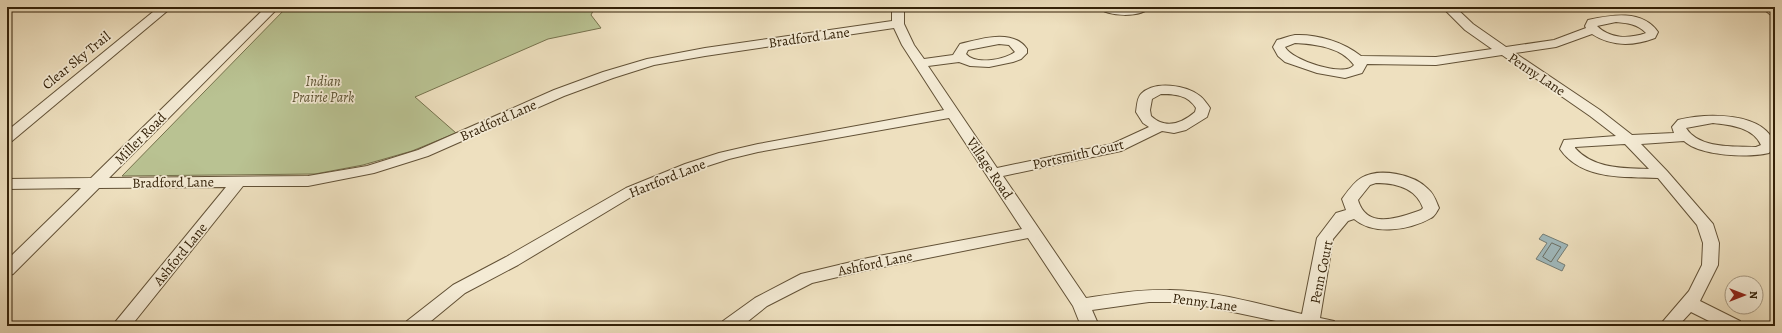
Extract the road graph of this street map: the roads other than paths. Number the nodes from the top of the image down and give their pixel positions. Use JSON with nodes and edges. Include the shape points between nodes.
{"nodes":[{"id":1,"x":166,"y":7,"type":"edge"},
{"id":2,"x":273,"y":7,"type":"edge"},
{"id":3,"x":898,"y":7,"type":"edge"},
{"id":4,"x":1104,"y":7,"type":"edge"},
{"id":5,"x":1144,"y":7,"type":"edge"},
{"id":6,"x":1448,"y":7,"type":"edge"},
{"id":7,"x":1767,"y":7,"type":"edge"},
{"id":8,"x":1775,"y":12,"type":"edge"},
{"id":9,"x":898,"y":24,"type":"junction"},
{"id":10,"x":1593,"y":30,"type":"dead end"},
{"id":11,"x":1502,"y":50,"type":"junction"},
{"id":12,"x":960,"y":58,"type":"dead end"},
{"id":13,"x":1358,"y":60,"type":"junction"},
{"id":14,"x":920,"y":63,"type":"junction"},
{"id":15,"x":953,"y":113,"type":"junction"},
{"id":16,"x":1160,"y":126,"type":"dead end"},
{"id":17,"x":1685,"y":137,"type":"junction"},
{"id":18,"x":7,"y":138,"type":"edge"},
{"id":19,"x":1628,"y":139,"type":"junction"},
{"id":20,"x":994,"y":173,"type":"junction"},
{"id":21,"x":1662,"y":174,"type":"junction"},
{"id":22,"x":239,"y":181,"type":"junction"},
{"id":23,"x":7,"y":184,"type":"edge"},
{"id":24,"x":94,"y":184,"type":"junction"},
{"id":25,"x":1356,"y":212,"type":"junction"},
{"id":26,"x":1033,"y":232,"type":"junction"},
{"id":27,"x":7,"y":270,"type":"edge"},
{"id":28,"x":1689,"y":303,"type":"junction"},
{"id":29,"x":1081,"y":305,"type":"junction"},
{"id":30,"x":1310,"y":321,"type":"junction"},
{"id":31,"x":121,"y":326,"type":"edge"},
{"id":32,"x":413,"y":326,"type":"edge"},
{"id":33,"x":729,"y":326,"type":"edge"},
{"id":34,"x":1090,"y":326,"type":"edge"},
{"id":35,"x":1328,"y":326,"type":"edge"},
{"id":36,"x":1668,"y":326,"type":"edge"},
{"id":37,"x":1734,"y":326,"type":"edge"}],
"edges":[{"from":1,"to":18,"type":"street","name":"Clear Sky Trail"},
{"from":2,"to":24,"type":"street","name":"Miller Road"},
{"from":3,"to":9,"type":"street","name":"Village Road"},
{"from":4,"to":5,"type":"street","via":[[1121,11]]},
{"from":6,"to":11,"type":"street","name":"Penny Lane","via":[[1469,27]]},
{"from":7,"to":8,"type":"street"},
{"from":9,"to":14,"type":"street","name":"Village Road"},
{"from":9,"to":22,"type":"street","name":"Bradford Lane","via":[[652,62],[566,90],[423,153],[369,170],[308,181]]},
{"from":10,"to":11,"type":"street","via":[[1556,43]]},
{"from":11,"to":13,"type":"street","via":[[1436,61]]},
{"from":11,"to":19,"type":"street","name":"Penny Lane","via":[[1589,108]]},
{"from":12,"to":14,"type":"street"},
{"from":13,"to":13,"type":"street","via":[[1345,51],[1309,39],[1286,40],[1279,47],[1281,52],[1293,61],[1335,74],[1359,69],[1361,65]]},
{"from":14,"to":15,"type":"street","name":"Village Road"},
{"from":15,"to":20,"type":"street","name":"Village Road"},
{"from":15,"to":32,"type":"street","name":"Hartford Lane","via":[[758,148],[690,167],[631,191],[459,289]]},
{"from":16,"to":20,"type":"street","name":"Portsmith Court","via":[[1116,148]]},
{"from":17,"to":17,"type":"street","via":[[1715,149],[1756,151],[1764,150],[1768,145],[1760,133],[1750,127],[1724,120],[1683,123],[1679,127]]},
{"from":17,"to":19,"type":"street"},
{"from":19,"to":21,"type":"street","name":"Penny Lane"},
{"from":19,"to":21,"type":"street","via":[[1569,142],[1567,149],[1573,158],[1597,169]]},
{"from":20,"to":26,"type":"street","name":"Village Road"},
{"from":21,"to":28,"type":"street","name":"Penny Lane","via":[[1705,224],[1711,243],[1710,266]]},
{"from":22,"to":24,"type":"street","name":"Bradford Lane"},
{"from":22,"to":31,"type":"street","name":"Ashford Lane"},
{"from":23,"to":24,"type":"street","name":"Bradford Lane"},
{"from":24,"to":27,"type":"street","name":"Miller Road"},
{"from":25,"to":25,"type":"street","via":[[1375,223],[1386,225],[1427,214],[1431,208],[1429,200],[1412,185],[1399,180],[1374,178],[1365,182],[1350,199],[1351,206]]},
{"from":25,"to":30,"type":"street","name":"Penn Court","via":[[1342,217],[1326,238]]},
{"from":26,"to":29,"type":"street","name":"Village Road"},
{"from":26,"to":33,"type":"street","name":"Ashford Lane","via":[[806,278],[761,302]]},
{"from":28,"to":36,"type":"street","name":"Penny Lane"},
{"from":28,"to":37,"type":"street"},
{"from":29,"to":30,"type":"street","name":"Penny Lane","via":[[1149,296],[1172,296],[1200,299]]},
{"from":29,"to":34,"type":"street","name":"Village Road"},
{"from":30,"to":35,"type":"street","name":"Penny Lane"}]}
